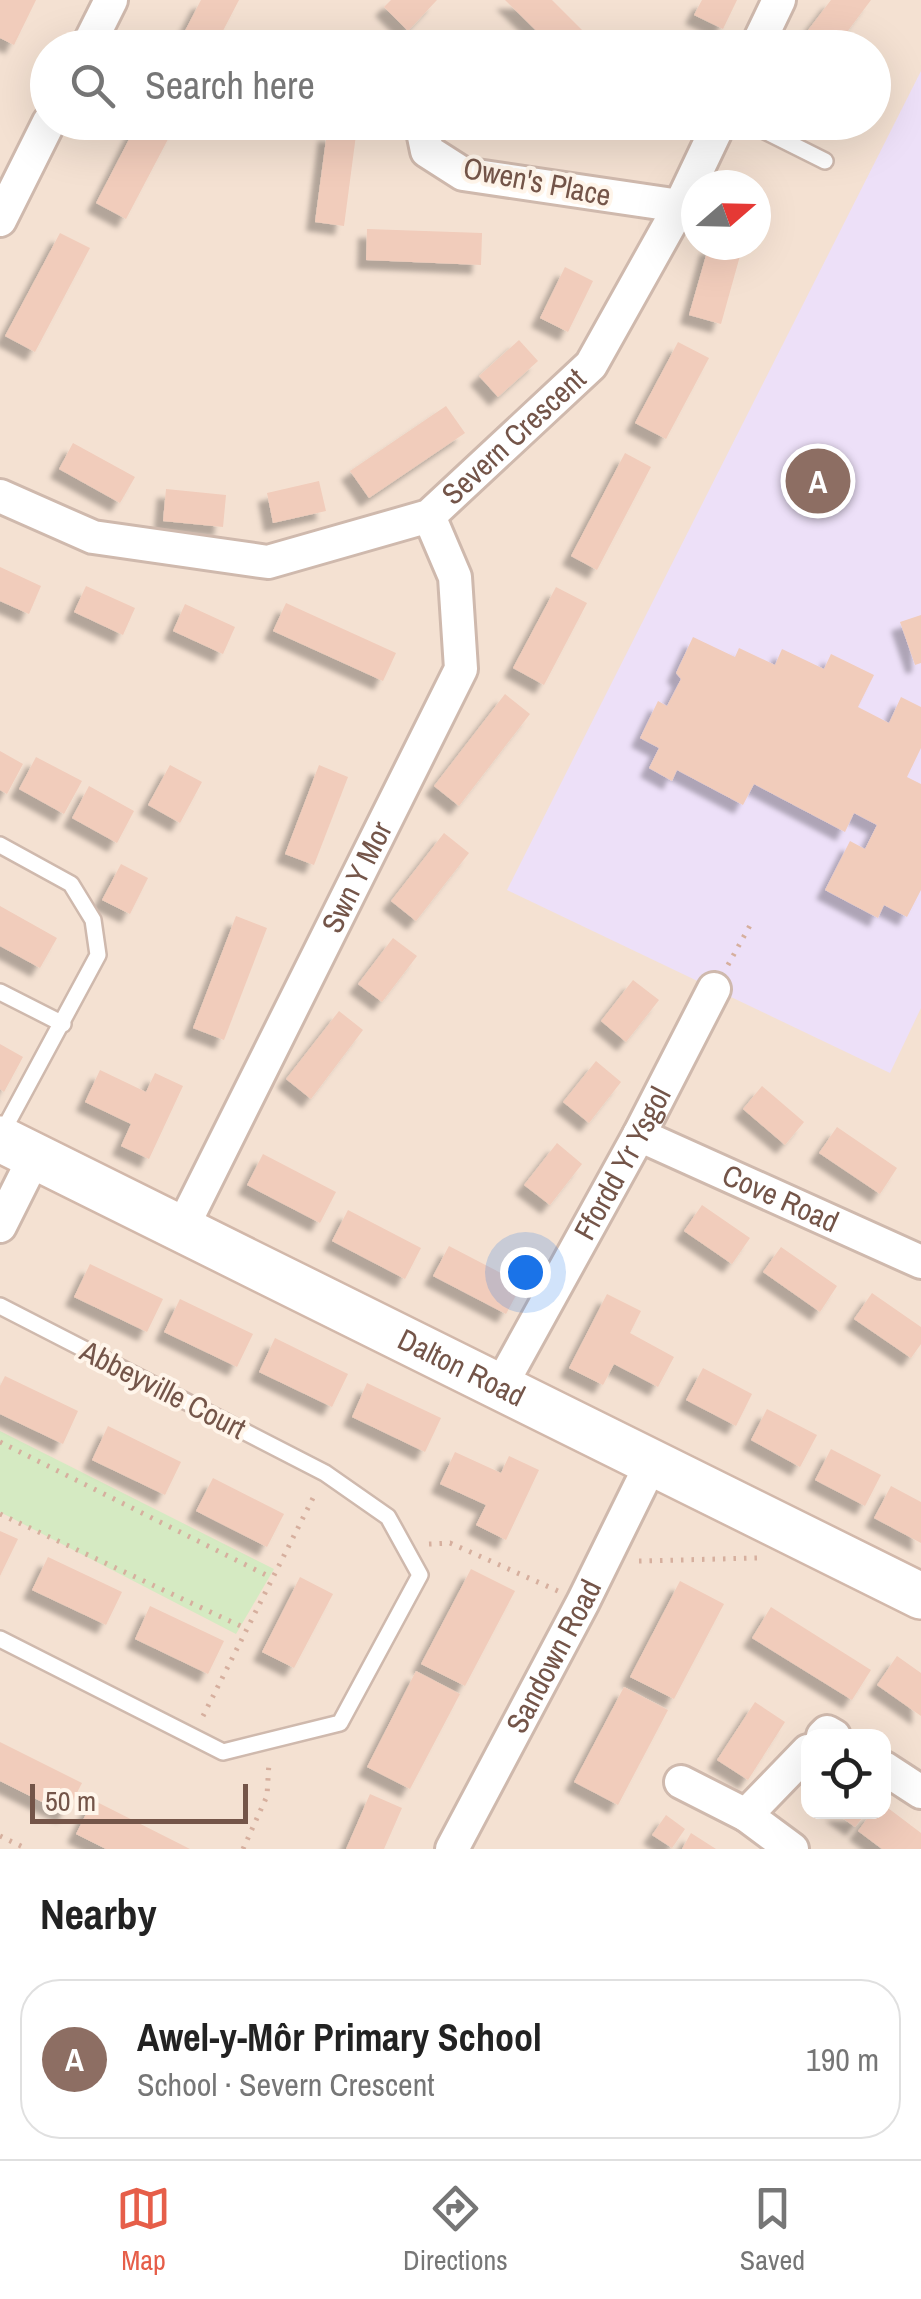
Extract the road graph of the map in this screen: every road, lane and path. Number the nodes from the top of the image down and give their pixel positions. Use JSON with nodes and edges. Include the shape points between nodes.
{"nodes":[{"id":1,"x":111,"y":0,"type":"edge"},
{"id":2,"x":779,"y":0,"type":"edge"},
{"id":3,"x":96,"y":30,"type":"edge"},
{"id":4,"x":765,"y":30,"type":"edge"},
{"id":5,"x":40,"y":140,"type":"edge"},
{"id":6,"x":425,"y":140,"type":"edge"},
{"id":7,"x":711,"y":140,"type":"edge"},
{"id":8,"x":783,"y":140,"type":"edge"},
{"id":9,"x":824,"y":161,"type":"dead end"},
{"id":10,"x":680,"y":206,"type":"junction"},
{"id":11,"x":0,"y":220,"type":"edge"},
{"id":12,"x":0,"y":496,"type":"edge"},
{"id":13,"x":429,"y":516,"type":"junction"},
{"id":14,"x":0,"y":845,"type":"edge"},
{"id":15,"x":753,"y":920,"type":"dead end"},
{"id":16,"x":714,"y":989,"type":"joint"},
{"id":17,"x":0,"y":992,"type":"edge"},
{"id":18,"x":63,"y":1024,"type":"junction"},
{"id":19,"x":639,"y":1134,"type":"junction"},
{"id":20,"x":11,"y":1145,"type":"edge"},
{"id":21,"x":0,"y":1226,"type":"edge"},
{"id":22,"x":182,"y":1228,"type":"junction"},
{"id":23,"x":921,"y":1262,"type":"edge"},
{"id":24,"x":0,"y":1306,"type":"edge"},
{"id":25,"x":500,"y":1387,"type":"junction"},
{"id":26,"x":0,"y":1442,"type":"edge"},
{"id":27,"x":652,"y":1462,"type":"junction"},
{"id":28,"x":326,"y":1474,"type":"junction"},
{"id":29,"x":0,"y":1514,"type":"edge"},
{"id":30,"x":404,"y":1546,"type":"junction"},
{"id":31,"x":606,"y":1557,"type":"junction"},
{"id":32,"x":762,"y":1558,"type":"dead end"},
{"id":33,"x":272,"y":1578,"type":"junction"},
{"id":34,"x":921,"y":1596,"type":"edge"},
{"id":35,"x":583,"y":1602,"type":"junction"},
{"id":36,"x":247,"y":1628,"type":"junction"},
{"id":37,"x":0,"y":1639,"type":"edge"},
{"id":38,"x":192,"y":1737,"type":"junction"},
{"id":39,"x":270,"y":1740,"type":"junction"},
{"id":40,"x":801,"y":1758,"type":"edge"},
{"id":41,"x":891,"y":1773,"type":"edge"},
{"id":42,"x":682,"y":1782,"type":"dead end"},
{"id":43,"x":921,"y":1792,"type":"edge"},
{"id":44,"x":746,"y":1815,"type":"junction"},
{"id":45,"x":0,"y":1836,"type":"edge"},
{"id":46,"x":27,"y":1849,"type":"edge"},
{"id":47,"x":243,"y":1849,"type":"edge"},
{"id":48,"x":452,"y":1849,"type":"edge"},
{"id":49,"x":792,"y":1849,"type":"edge"}],
"edges":[{"from":1,"to":3,"type":"street"},
{"from":2,"to":4,"type":"street"},
{"from":5,"to":11,"type":"street"},
{"from":6,"to":10,"type":"street","name":"Owen's Place","via":[[427,150],[463,174]]},
{"from":7,"to":10,"type":"street","name":"Severn Crescent"},
{"from":8,"to":9,"type":"lane"},
{"from":10,"to":13,"type":"street","name":"Severn Crescent","via":[[591,365]]},
{"from":12,"to":13,"type":"street","name":"Severn Crescent","via":[[94,537],[268,562]]},
{"from":13,"to":22,"type":"street","name":"Swn Y Mor","via":[[455,578],[461,669]]},
{"from":14,"to":18,"type":"lane","via":[[71,884],[92,920],[98,954]]},
{"from":15,"to":16,"type":"path"},
{"from":16,"to":19,"type":"street","name":"Ffordd Yr Ysgol"},
{"from":17,"to":18,"type":"lane"},
{"from":18,"to":20,"type":"lane"},
{"from":19,"to":23,"type":"street","name":"Cove Road"},
{"from":19,"to":25,"type":"street","name":"Ffordd Yr Ysgol"},
{"from":20,"to":21,"type":"street"},
{"from":20,"to":22,"type":"street","name":"Dalton Road"},
{"from":22,"to":25,"type":"street","name":"Dalton Road"},
{"from":24,"to":28,"type":"lane","name":"Abbeyville Court"},
{"from":25,"to":27,"type":"street","name":"Dalton Road"},
{"from":26,"to":33,"type":"path"},
{"from":27,"to":31,"type":"street","name":"Sandown Road"},
{"from":27,"to":34,"type":"street","name":"Dalton Road"},
{"from":28,"to":30,"type":"lane","name":"Abbeyville Court","via":[[388,1517]]},
{"from":28,"to":33,"type":"path"},
{"from":29,"to":36,"type":"path"},
{"from":30,"to":35,"type":"path","via":[[450,1543]]},
{"from":30,"to":39,"type":"lane","name":"Abbeyville Court","via":[[420,1574],[340,1723]]},
{"from":31,"to":32,"type":"path"},
{"from":31,"to":35,"type":"street","name":"Sandown Road"},
{"from":33,"to":36,"type":"path"},
{"from":35,"to":48,"type":"street","name":"Sandown Road"},
{"from":36,"to":38,"type":"path"},
{"from":37,"to":38,"type":"lane","name":"Abbeyville Court"},
{"from":38,"to":39,"type":"lane","name":"Abbeyville Court","via":[[223,1752]]},
{"from":39,"to":47,"type":"path","via":[[267,1796]]},
{"from":40,"to":44,"type":"street"},
{"from":41,"to":43,"type":"street"},
{"from":42,"to":44,"type":"street"},
{"from":44,"to":49,"type":"street"},
{"from":45,"to":46,"type":"path"}]}
